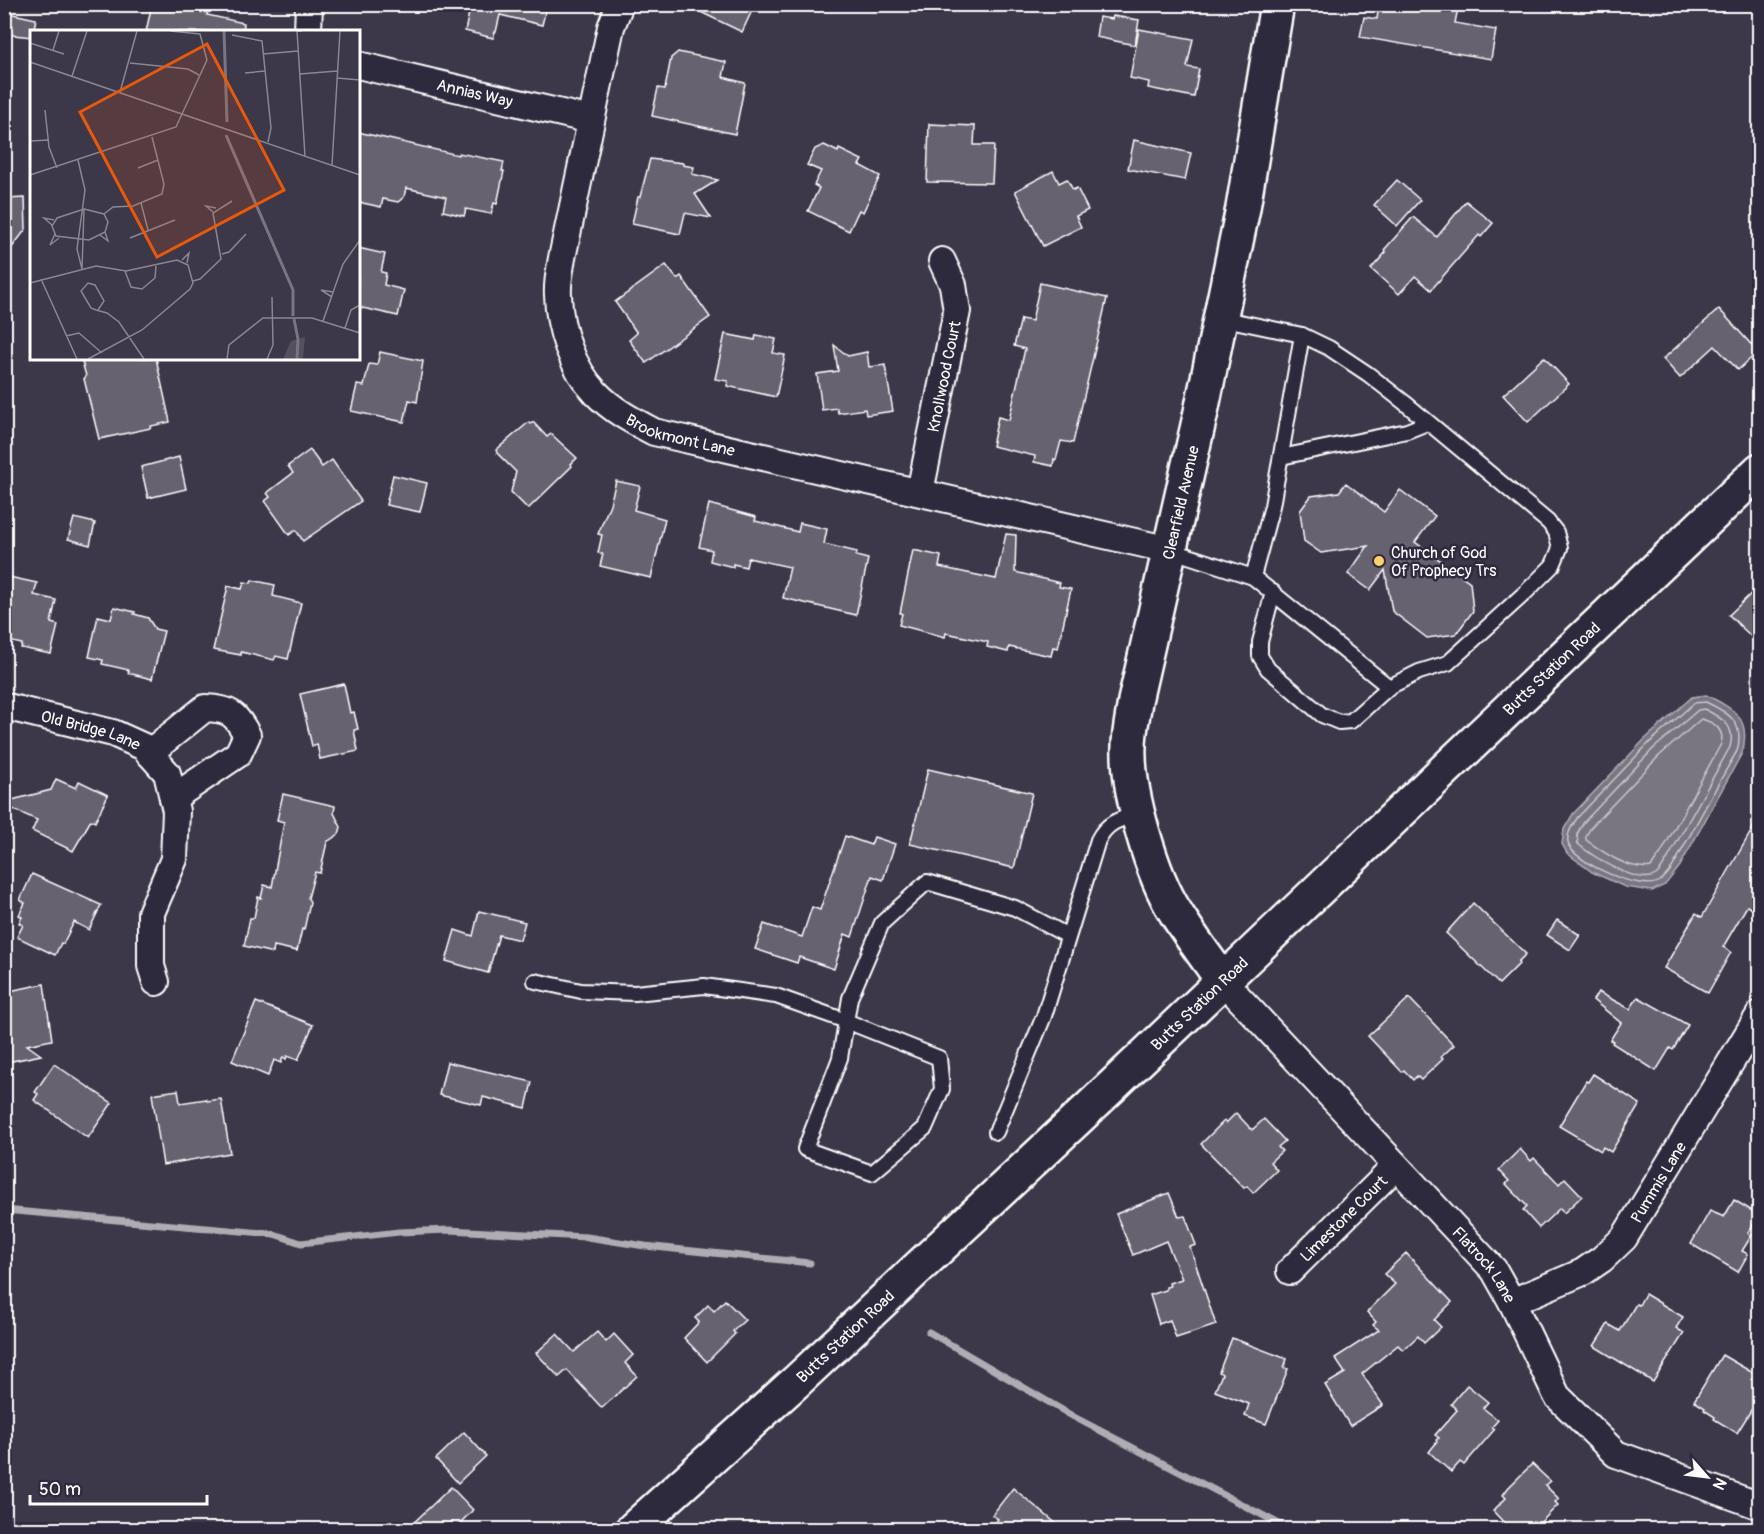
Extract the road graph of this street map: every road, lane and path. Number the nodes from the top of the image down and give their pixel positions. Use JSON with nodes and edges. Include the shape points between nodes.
{"nodes":[{"id":1,"x":309,"y":4,"type":"edge"},
{"id":2,"x":620,"y":4,"type":"edge"},
{"id":3,"x":1276,"y":4,"type":"edge"},
{"id":4,"x":308,"y":30,"type":"edge"},
{"id":5,"x":360,"y":65,"type":"edge"},
{"id":6,"x":591,"y":120,"type":"junction"},
{"id":7,"x":942,"y":261,"type":"dead end"},
{"id":8,"x":1220,"y":318,"type":"junction"},
{"id":9,"x":1302,"y":334,"type":"junction"},
{"id":10,"x":1427,"y":423,"type":"junction"},
{"id":11,"x":1281,"y":457,"type":"junction"},
{"id":12,"x":1756,"y":482,"type":"edge"},
{"id":13,"x":920,"y":492,"type":"junction"},
{"id":14,"x":1170,"y":550,"type":"junction"},
{"id":15,"x":1253,"y":578,"type":"junction"},
{"id":16,"x":1273,"y":592,"type":"junction"},
{"id":17,"x":1389,"y":687,"type":"junction"},
{"id":18,"x":4,"y":706,"type":"edge"},
{"id":19,"x":149,"y":753,"type":"junction"},
{"id":20,"x":173,"y":798,"type":"junction"},
{"id":21,"x":1138,"y":814,"type":"junction"},
{"id":22,"x":1068,"y":936,"type":"junction"},
{"id":23,"x":535,"y":981,"type":"dead end"},
{"id":24,"x":1223,"y":981,"type":"junction"},
{"id":25,"x":156,"y":982,"type":"dead end"},
{"id":26,"x":1760,"y":1014,"type":"edge"},
{"id":27,"x":846,"y":1021,"type":"junction"},
{"id":28,"x":996,"y":1132,"type":"dead end"},
{"id":29,"x":1396,"y":1166,"type":"junction"},
{"id":30,"x":1290,"y":1271,"type":"dead end"},
{"id":31,"x":1512,"y":1302,"type":"junction"},
{"id":32,"x":1760,"y":1506,"type":"edge"},
{"id":33,"x":632,"y":1530,"type":"edge"}],
"edges":[{"from":1,"to":4,"type":"street"},
{"from":2,"to":6,"type":"street","name":"Brookmont Lane","via":[[611,27]]},
{"from":3,"to":8,"type":"main road","name":"Clearfield Avenue","via":[[1244,208]]},
{"from":5,"to":6,"type":"street","name":"Annias Way"},
{"from":6,"to":13,"type":"street","name":"Brookmont Lane","via":[[557,294],[562,329],[574,363],[595,393],[622,416],[654,432]]},
{"from":7,"to":13,"type":"street","name":"Knollwood Court","via":[[953,285],[957,311]]},
{"from":8,"to":9,"type":"lane"},
{"from":8,"to":14,"type":"main road","name":"Clearfield Avenue"},
{"from":9,"to":10,"type":"lane","via":[[1368,374]]},
{"from":9,"to":11,"type":"lane"},
{"from":10,"to":11,"type":"lane","via":[[1407,431]]},
{"from":10,"to":17,"type":"lane","via":[[1548,522],[1556,532],[1560,548],[1553,565],[1448,663]]},
{"from":11,"to":15,"type":"lane"},
{"from":12,"to":24,"type":"main road","name":"Butts Station Road"},
{"from":13,"to":14,"type":"street","name":"Brookmont Lane"},
{"from":14,"to":15,"type":"lane"},
{"from":14,"to":21,"type":"main road","name":"Clearfield Avenue","via":[[1135,701],[1129,746]]},
{"from":15,"to":16,"type":"lane"},
{"from":16,"to":17,"type":"lane"},
{"from":16,"to":17,"type":"lane","via":[[1260,656],[1268,669],[1322,715],[1339,722],[1351,721]]},
{"from":18,"to":19,"type":"street","name":"Old Bridge Lane","via":[[112,733]]},
{"from":19,"to":20,"type":"street","name":"Old Bridge Lane","via":[[167,773]]},
{"from":19,"to":20,"type":"street","via":[[205,708],[224,709],[238,718],[247,735],[238,754]]},
{"from":20,"to":25,"type":"street","name":"Old Bridge Lane","via":[[174,860],[151,913],[151,966]]},
{"from":21,"to":22,"type":"lane","via":[[1114,821],[1102,832]]},
{"from":21,"to":24,"type":"main road","name":"Clearfield Avenue","via":[[1174,911]]},
{"from":22,"to":27,"type":"lane","via":[[1015,908],[927,882],[882,923],[849,998]]},
{"from":22,"to":28,"type":"lane","via":[[1044,1016]]},
{"from":23,"to":27,"type":"lane","via":[[581,991],[635,993],[704,986],[776,996]]},
{"from":24,"to":29,"type":"street","name":"Flatrock Lane"},
{"from":24,"to":33,"type":"main road","name":"Butts Station Road","via":[[798,1380]]},
{"from":26,"to":31,"type":"street","name":"Pummis Lane","via":[[1624,1238],[1583,1272]]},
{"from":27,"to":27,"type":"lane","via":[[840,1058],[805,1149],[873,1173],[926,1128],[942,1089],[939,1058]]},
{"from":29,"to":30,"type":"street","name":"Limestone Court"},
{"from":29,"to":31,"type":"street","name":"Flatrock Lane","via":[[1494,1270]]},
{"from":31,"to":32,"type":"street","name":"Flatrock Lane","via":[[1557,1396],[1616,1454]]}]}
